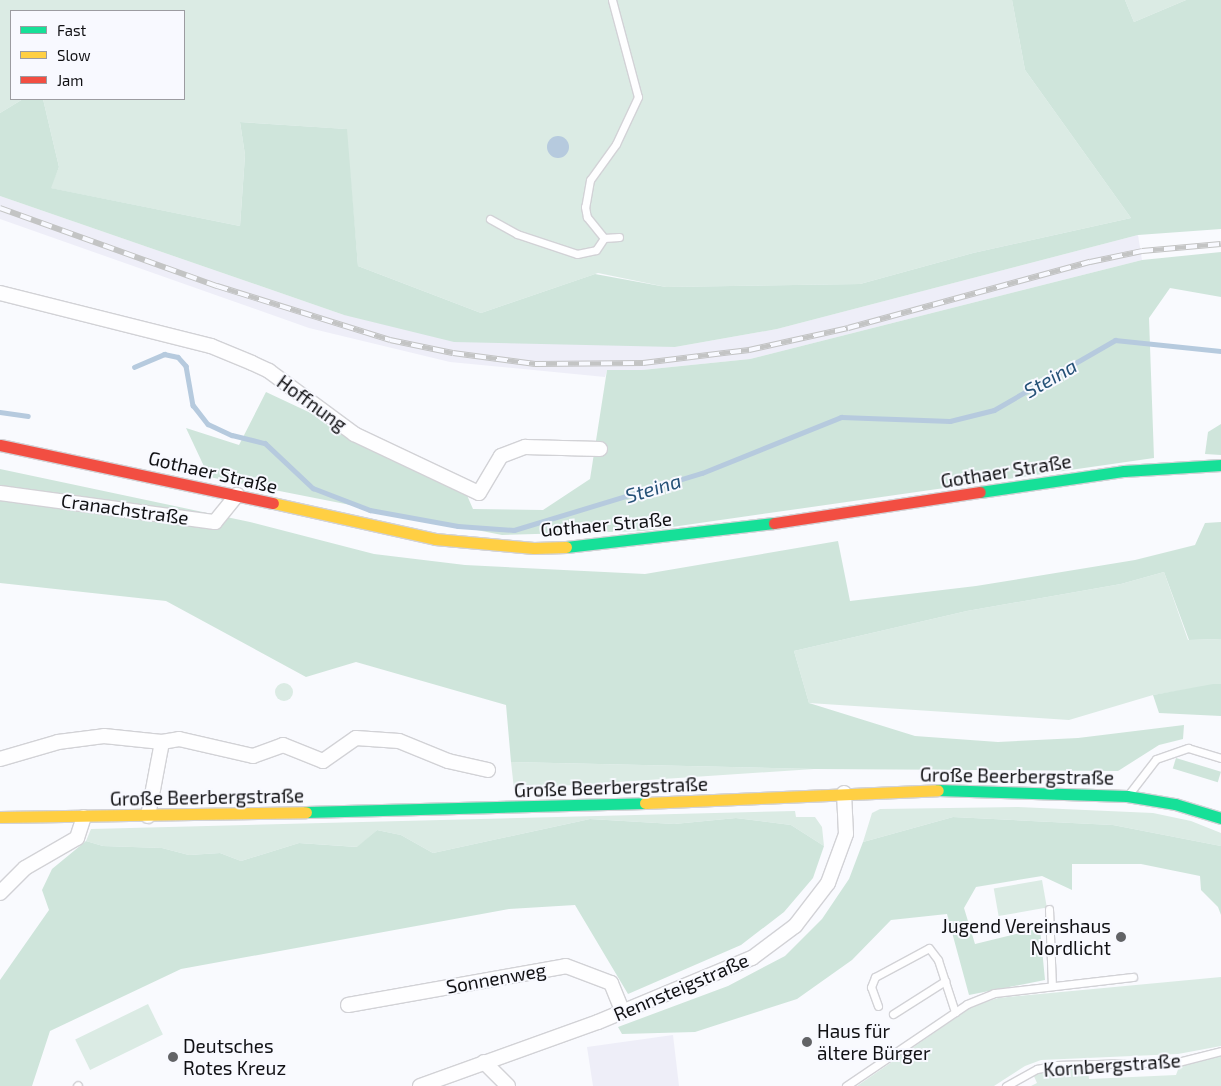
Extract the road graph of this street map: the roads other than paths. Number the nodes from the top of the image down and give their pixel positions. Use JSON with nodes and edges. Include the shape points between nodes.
{"nodes":[{"id":1,"x":612,"y":0,"type":"edge"},
{"id":2,"x":490,"y":219,"type":"dead end"},
{"id":3,"x":619,"y":237,"type":"dead end"},
{"id":4,"x":604,"y":238,"type":"junction"},
{"id":5,"x":0,"y":293,"type":"edge"},
{"id":6,"x":0,"y":445,"type":"edge"},
{"id":7,"x":600,"y":449,"type":"dead end"},
{"id":8,"x":1221,"y":464,"type":"edge"},
{"id":9,"x":0,"y":493,"type":"edge"},
{"id":10,"x":237,"y":495,"type":"junction"},
{"id":11,"x":162,"y":742,"type":"junction"},
{"id":12,"x":1221,"y":758,"type":"edge"},
{"id":13,"x":0,"y":759,"type":"edge"},
{"id":14,"x":488,"y":770,"type":"dead end"},
{"id":15,"x":844,"y":793,"type":"junction"},
{"id":16,"x":1127,"y":796,"type":"junction"},
{"id":17,"x":148,"y":816,"type":"junction"},
{"id":18,"x":0,"y":817,"type":"edge"},
{"id":19,"x":84,"y":817,"type":"junction"},
{"id":20,"x":1221,"y":818,"type":"edge"},
{"id":21,"x":0,"y":893,"type":"edge"},
{"id":22,"x":1049,"y":909,"type":"dead end"},
{"id":23,"x":1133,"y":977,"type":"dead end"},
{"id":24,"x":945,"y":981,"type":"junction"},
{"id":25,"x":1052,"y":986,"type":"junction"},
{"id":26,"x":348,"y":1005,"type":"dead end"},
{"id":27,"x":878,"y":1006,"type":"dead end"},
{"id":28,"x":623,"y":1012,"type":"junction"},
{"id":29,"x":955,"y":1012,"type":"junction"},
{"id":30,"x":893,"y":1014,"type":"dead end"},
{"id":31,"x":1221,"y":1051,"type":"edge"},
{"id":32,"x":484,"y":1062,"type":"junction"},
{"id":33,"x":420,"y":1086,"type":"edge"},
{"id":34,"x":508,"y":1086,"type":"edge"},
{"id":35,"x":846,"y":1086,"type":"edge"},
{"id":36,"x":1006,"y":1086,"type":"edge"}],
"edges":[{"from":1,"to":4,"type":"lane","via":[[638,97],[616,144],[590,180],[585,207],[587,217]]},
{"from":2,"to":4,"type":"lane","via":[[517,234],[577,254],[596,250]]},
{"from":3,"to":4,"type":"lane"},
{"from":5,"to":7,"type":"street","name":"Hoffnung","via":[[211,346],[252,362],[354,434],[479,493],[501,456],[526,447]]},
{"from":6,"to":10,"type":"main road","name":"Gothaer Straße"},
{"from":8,"to":10,"type":"main road","name":"Gothaer Straße","via":[[1124,471],[754,526],[550,548],[495,547],[435,539]]},
{"from":9,"to":10,"type":"street","name":"Cranachstraße","via":[[215,522]]},
{"from":11,"to":13,"type":"street","via":[[125,736],[76,738]]},
{"from":11,"to":14,"type":"street","via":[[191,741],[252,756],[283,745],[323,761],[356,738],[391,740],[448,761]]},
{"from":11,"to":17,"type":"street"},
{"from":12,"to":16,"type":"lane","via":[[1188,748],[1156,758]]},
{"from":15,"to":16,"type":"main road","name":"Große Beerbergstraße","via":[[1007,790]]},
{"from":15,"to":17,"type":"main road","name":"Große Beerbergstraße","via":[[515,808]]},
{"from":15,"to":28,"type":"street","name":"Rennsteigstraße","via":[[847,814],[842,848],[828,883],[795,926],[752,958]]},
{"from":16,"to":20,"type":"main road","name":"Große Beerbergstraße","via":[[1175,804]]},
{"from":17,"to":19,"type":"main road","name":"Große Beerbergstraße"},
{"from":18,"to":19,"type":"main road","name":"Große Beerbergstraße"},
{"from":19,"to":21,"type":"street","via":[[77,838],[25,868]]},
{"from":22,"to":25,"type":"lane"},
{"from":23,"to":25,"type":"lane"},
{"from":24,"to":27,"type":"lane","via":[[930,948],[875,977],[870,987]]},
{"from":24,"to":29,"type":"lane"},
{"from":24,"to":30,"type":"lane"},
{"from":25,"to":29,"type":"lane","via":[[994,993]]},
{"from":26,"to":28,"type":"street","name":"Sonnenweg","via":[[566,966],[611,983]]},
{"from":28,"to":32,"type":"street","name":"Rennsteigstraße"},
{"from":29,"to":35,"type":"lane"},
{"from":31,"to":36,"type":"lane","name":"Kornbergstraße","via":[[1178,1062],[1056,1065],[1037,1069]]},
{"from":32,"to":33,"type":"street","name":"Rennsteigstraße"},
{"from":32,"to":34,"type":"street"}]}
